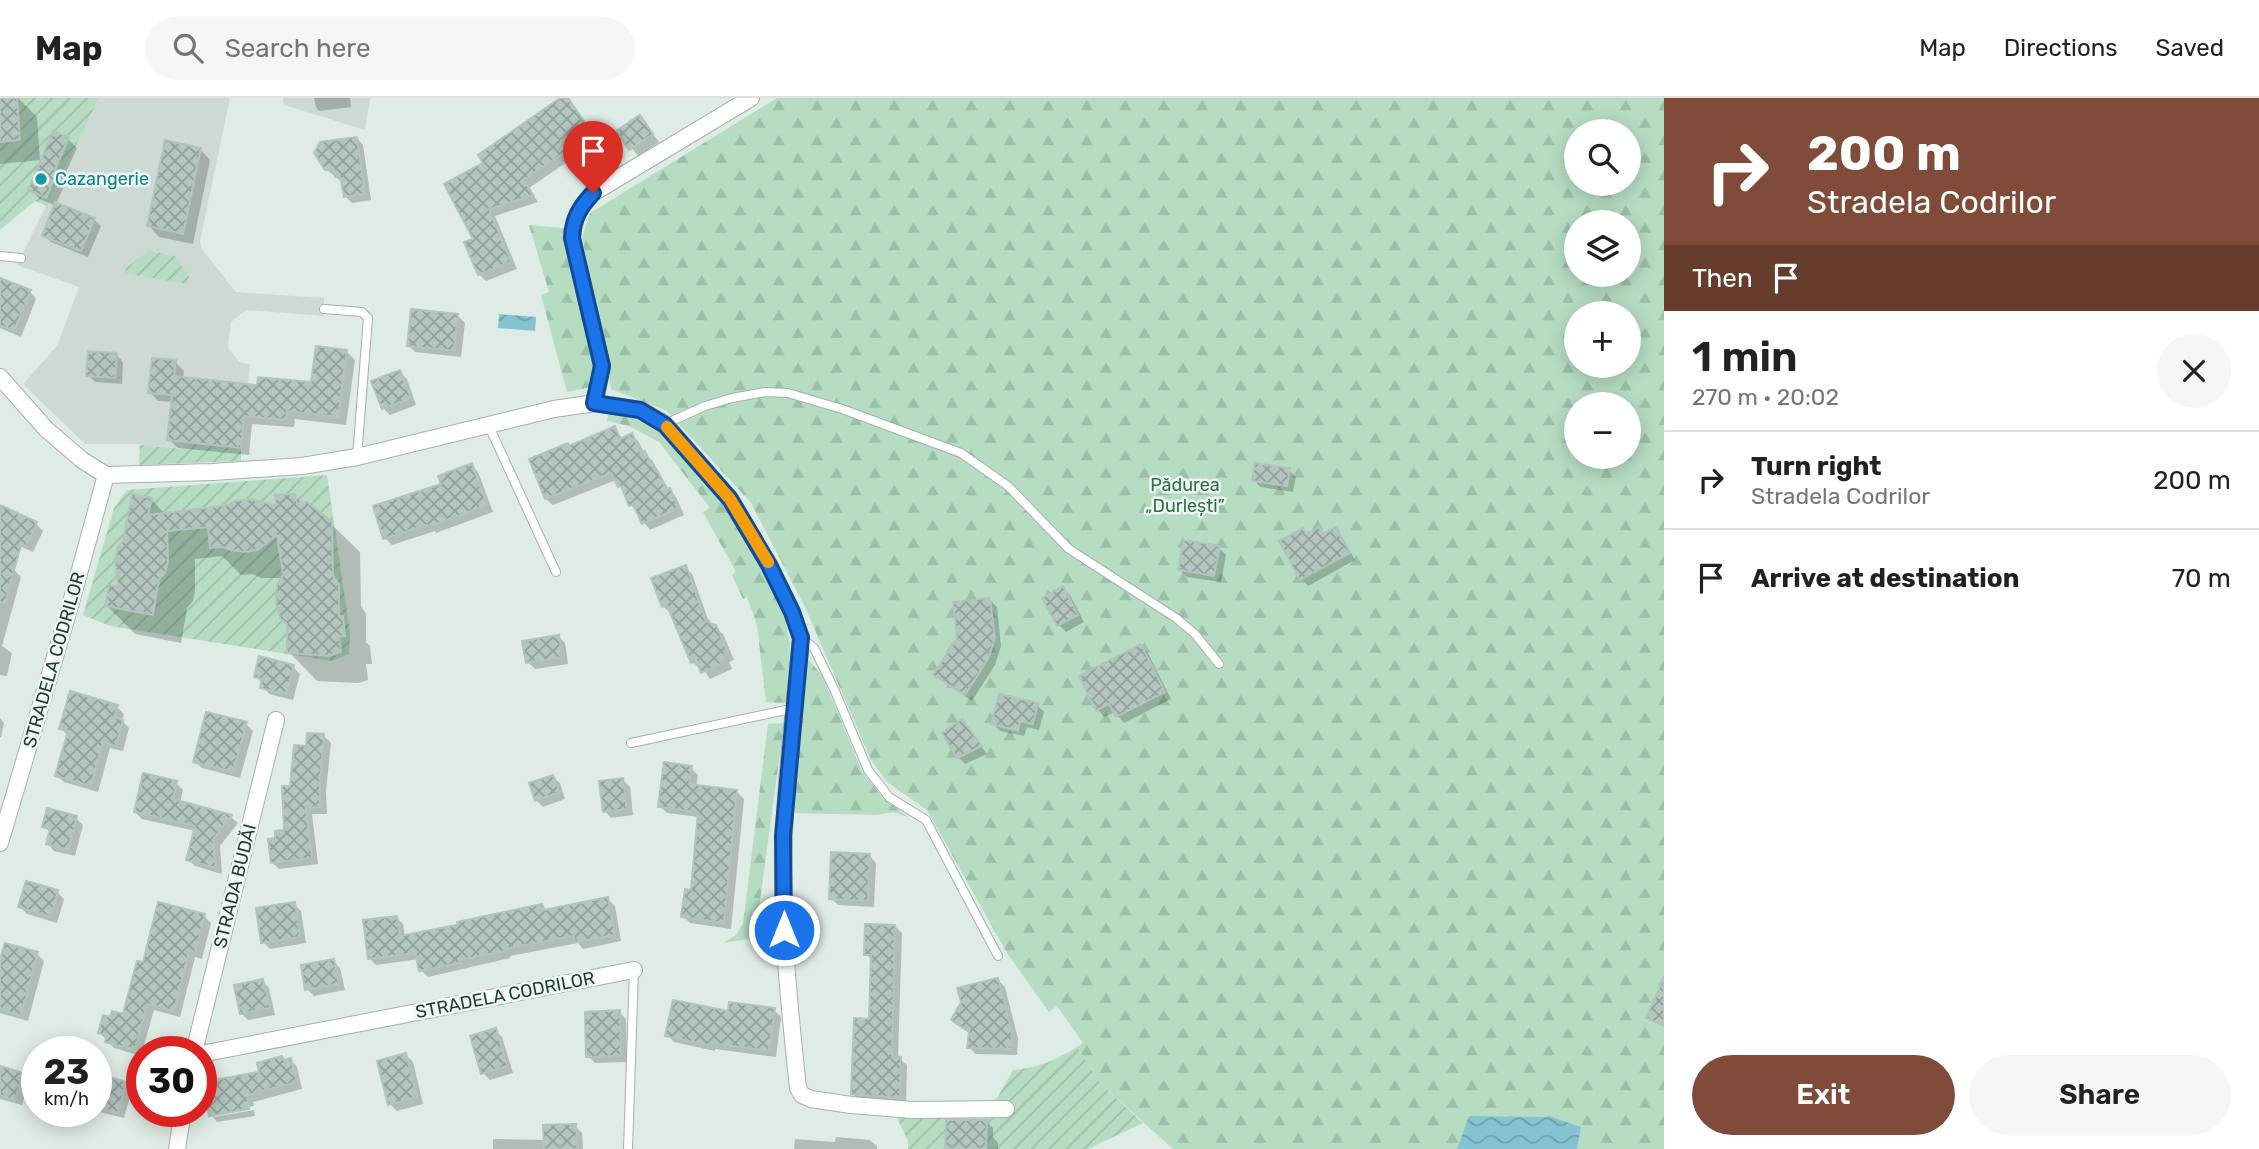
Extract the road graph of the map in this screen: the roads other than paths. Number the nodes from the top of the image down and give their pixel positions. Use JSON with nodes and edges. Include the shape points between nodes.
{"nodes":[{"id":1,"x":751,"y":98,"type":"edge"},
{"id":2,"x":0,"y":257,"type":"edge"},
{"id":3,"x":21,"y":258,"type":"dead end"},
{"id":4,"x":324,"y":309,"type":"dead end"},
{"id":5,"x":0,"y":377,"type":"edge"},
{"id":6,"x":594,"y":403,"type":"junction"},
{"id":7,"x":488,"y":424,"type":"junction"},
{"id":8,"x":665,"y":425,"type":"junction"},
{"id":9,"x":357,"y":457,"type":"junction"},
{"id":10,"x":106,"y":475,"type":"junction"},
{"id":11,"x":556,"y":572,"type":"dead end"},
{"id":12,"x":801,"y":638,"type":"junction"},
{"id":13,"x":1219,"y":664,"type":"dead end"},
{"id":14,"x":794,"y":708,"type":"junction"},
{"id":15,"x":276,"y":720,"type":"dead end"},
{"id":16,"x":631,"y":743,"type":"dead end"},
{"id":17,"x":0,"y":844,"type":"edge"},
{"id":18,"x":998,"y":956,"type":"dead end"},
{"id":19,"x":634,"y":970,"type":"joint"},
{"id":20,"x":198,"y":1036,"type":"edge"},
{"id":21,"x":217,"y":1051,"type":"edge"},
{"id":22,"x":1006,"y":1109,"type":"dead end"},
{"id":23,"x":180,"y":1127,"type":"edge"},
{"id":24,"x":177,"y":1149,"type":"edge"},
{"id":25,"x":628,"y":1149,"type":"edge"}],
"edges":[{"from":1,"to":6,"type":"street","via":[[593,193],[580,206],[572,238],[602,366]]},
{"from":2,"to":3,"type":"lane"},
{"from":4,"to":9,"type":"lane","via":[[362,312],[368,318]]},
{"from":5,"to":10,"type":"street","via":[[46,429]]},
{"from":6,"to":7,"type":"street"},
{"from":6,"to":8,"type":"street","via":[[640,410]]},
{"from":7,"to":9,"type":"street"},
{"from":7,"to":11,"type":"lane"},
{"from":8,"to":12,"type":"street","via":[[730,499],[769,565]]},
{"from":8,"to":13,"type":"lane","via":[[705,405],[765,392],[788,393],[961,453],[1008,486],[1069,549],[1176,618]]},
{"from":9,"to":10,"type":"street","via":[[302,466]]},
{"from":10,"to":17,"type":"street","name":"STRADELA CODRILOR"},
{"from":12,"to":14,"type":"street"},
{"from":12,"to":18,"type":"lane","via":[[814,648],[868,771],[889,797],[926,820]]},
{"from":14,"to":16,"type":"lane"},
{"from":14,"to":22,"type":"street","via":[[783,836],[784,930],[798,1088],[811,1100],[851,1105]]},
{"from":15,"to":20,"type":"street","name":"STRADA BUDĂI"},
{"from":19,"to":21,"type":"street","name":"STRADELA CODRILOR"},
{"from":19,"to":25,"type":"lane","name":"STRADELA CODRILOR"},
{"from":23,"to":24,"type":"street"}]}
